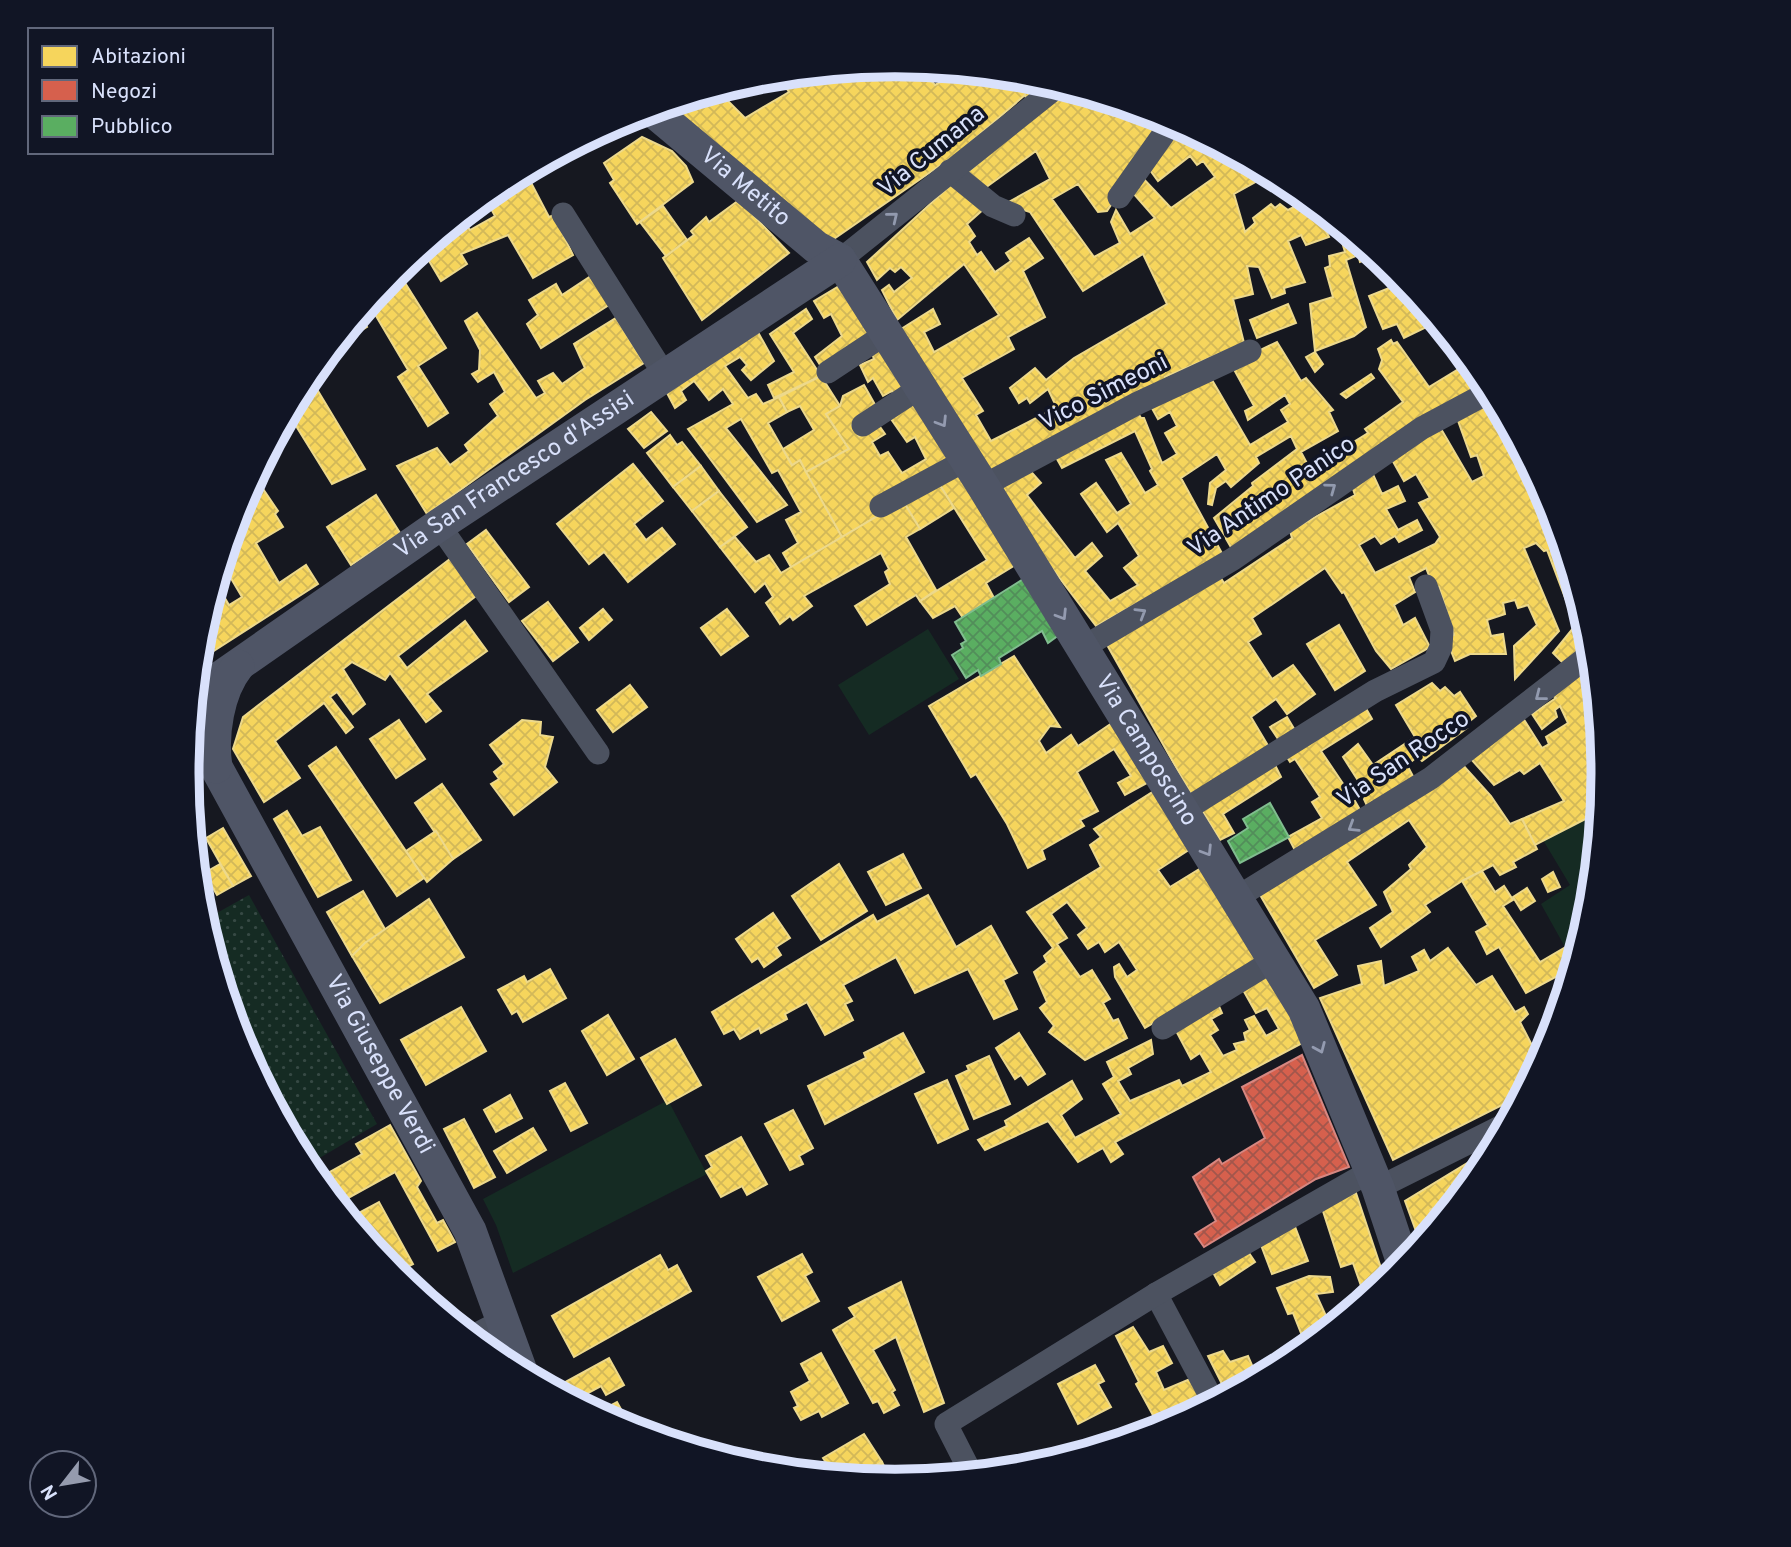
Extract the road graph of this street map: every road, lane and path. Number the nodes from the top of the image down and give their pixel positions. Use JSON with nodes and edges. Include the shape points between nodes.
{"nodes":[{"id":1,"x":1048,"y":94,"type":"edge"},
{"id":2,"x":661,"y":118,"type":"edge"},
{"id":3,"x":1165,"y":132,"type":"edge"},
{"id":4,"x":950,"y":171,"type":"junction"},
{"id":5,"x":1119,"y":197,"type":"dead end"},
{"id":6,"x":563,"y":214,"type":"dead end"},
{"id":7,"x":1014,"y":215,"type":"dead end"},
{"id":8,"x":840,"y":260,"type":"junction"},
{"id":9,"x":887,"y":333,"type":"junction"},
{"id":10,"x":1250,"y":351,"type":"dead end"},
{"id":11,"x":828,"y":372,"type":"dead end"},
{"id":12,"x":664,"y":374,"type":"junction"},
{"id":13,"x":920,"y":387,"type":"junction"},
{"id":14,"x":1481,"y":396,"type":"edge"},
{"id":15,"x":863,"y":425,"type":"dead end"},
{"id":16,"x":975,"y":473,"type":"junction"},
{"id":17,"x":881,"y":506,"type":"dead end"},
{"id":18,"x":439,"y":525,"type":"junction"},
{"id":19,"x":1426,"y":586,"type":"dead end"},
{"id":20,"x":1083,"y":648,"type":"junction"},
{"id":21,"x":1582,"y":660,"type":"edge"},
{"id":22,"x":239,"y":664,"type":"junction"},
{"id":23,"x":204,"y":688,"type":"edge"},
{"id":24,"x":201,"y":718,"type":"edge"},
{"id":25,"x":201,"y":750,"type":"edge"},
{"id":26,"x":598,"y":753,"type":"dead end"},
{"id":27,"x":1183,"y":811,"type":"junction"},
{"id":28,"x":1236,"y":898,"type":"junction"},
{"id":29,"x":1274,"y":960,"type":"junction"},
{"id":30,"x":1163,"y":1028,"type":"dead end"},
{"id":31,"x":1494,"y":1130,"type":"edge"},
{"id":32,"x":1375,"y":1180,"type":"junction"},
{"id":33,"x":1400,"y":1253,"type":"edge"},
{"id":34,"x":1156,"y":1294,"type":"junction"},
{"id":35,"x":504,"y":1320,"type":"junction"},
{"id":36,"x":480,"y":1332,"type":"edge"},
{"id":37,"x":517,"y":1358,"type":"edge"},
{"id":38,"x":1209,"y":1395,"type":"edge"},
{"id":39,"x":967,"y":1466,"type":"edge"}],
"edges":[{"from":1,"to":4,"type":"street","name":"Via Cumana"},
{"from":2,"to":8,"type":"street","name":"Via Metito","via":[[816,247]]},
{"from":3,"to":5,"type":"street"},
{"from":4,"to":7,"type":"street","via":[[993,206]]},
{"from":8,"to":4,"type":"street","name":"Via Cumana","one_way":true},
{"from":6,"to":12,"type":"street"},
{"from":8,"to":9,"type":"street","name":"Via Camposcino"},
{"from":8,"to":12,"type":"street","name":"Via San Francesco d'Assisi"},
{"from":9,"to":11,"type":"street"},
{"from":9,"to":13,"type":"street","name":"Via Camposcino"},
{"from":10,"to":16,"type":"street","name":"Vico Simeoni"},
{"from":12,"to":18,"type":"street","name":"Via San Francesco d'Assisi"},
{"from":13,"to":15,"type":"street"},
{"from":13,"to":16,"type":"street","name":"Via Camposcino","one_way":true},
{"from":20,"to":14,"type":"street","name":"Via Antimo Panico","one_way":true,"via":[[1233,559],[1422,428]]},
{"from":16,"to":17,"type":"street","name":"Vico Simeoni"},
{"from":16,"to":20,"type":"street","name":"Via Camposcino","one_way":true},
{"from":18,"to":22,"type":"street","name":"Via San Francesco d'Assisi"},
{"from":18,"to":26,"type":"street"},
{"from":19,"to":27,"type":"street","via":[[1442,631],[1434,662],[1375,691]]},
{"from":20,"to":27,"type":"street","name":"Via Camposcino"},
{"from":21,"to":28,"type":"street","name":"Via San Rocco","one_way":true,"via":[[1431,778]]},
{"from":22,"to":23,"type":"street","name":"Via San Francesco d'Assisi"},
{"from":22,"to":25,"type":"street"},
{"from":24,"to":25,"type":"street","name":"Via Giuseppe Verdi","via":[[208,726]]},
{"from":25,"to":35,"type":"street","name":"Via Giuseppe Verdi","via":[[470,1231]]},
{"from":27,"to":28,"type":"street","name":"Via Camposcino","one_way":true},
{"from":28,"to":29,"type":"street","name":"Via Camposcino"},
{"from":29,"to":30,"type":"street"},
{"from":29,"to":32,"type":"street","name":"Via Camposcino","one_way":true,"via":[[1304,1009]]},
{"from":31,"to":32,"type":"street"},
{"from":32,"to":33,"type":"street","name":"Via Camposcino"},
{"from":32,"to":34,"type":"street"},
{"from":34,"to":38,"type":"street"},
{"from":34,"to":39,"type":"street","via":[[946,1424]]},
{"from":35,"to":36,"type":"street"},
{"from":35,"to":37,"type":"street","name":"Via Giuseppe Verdi"}]}
